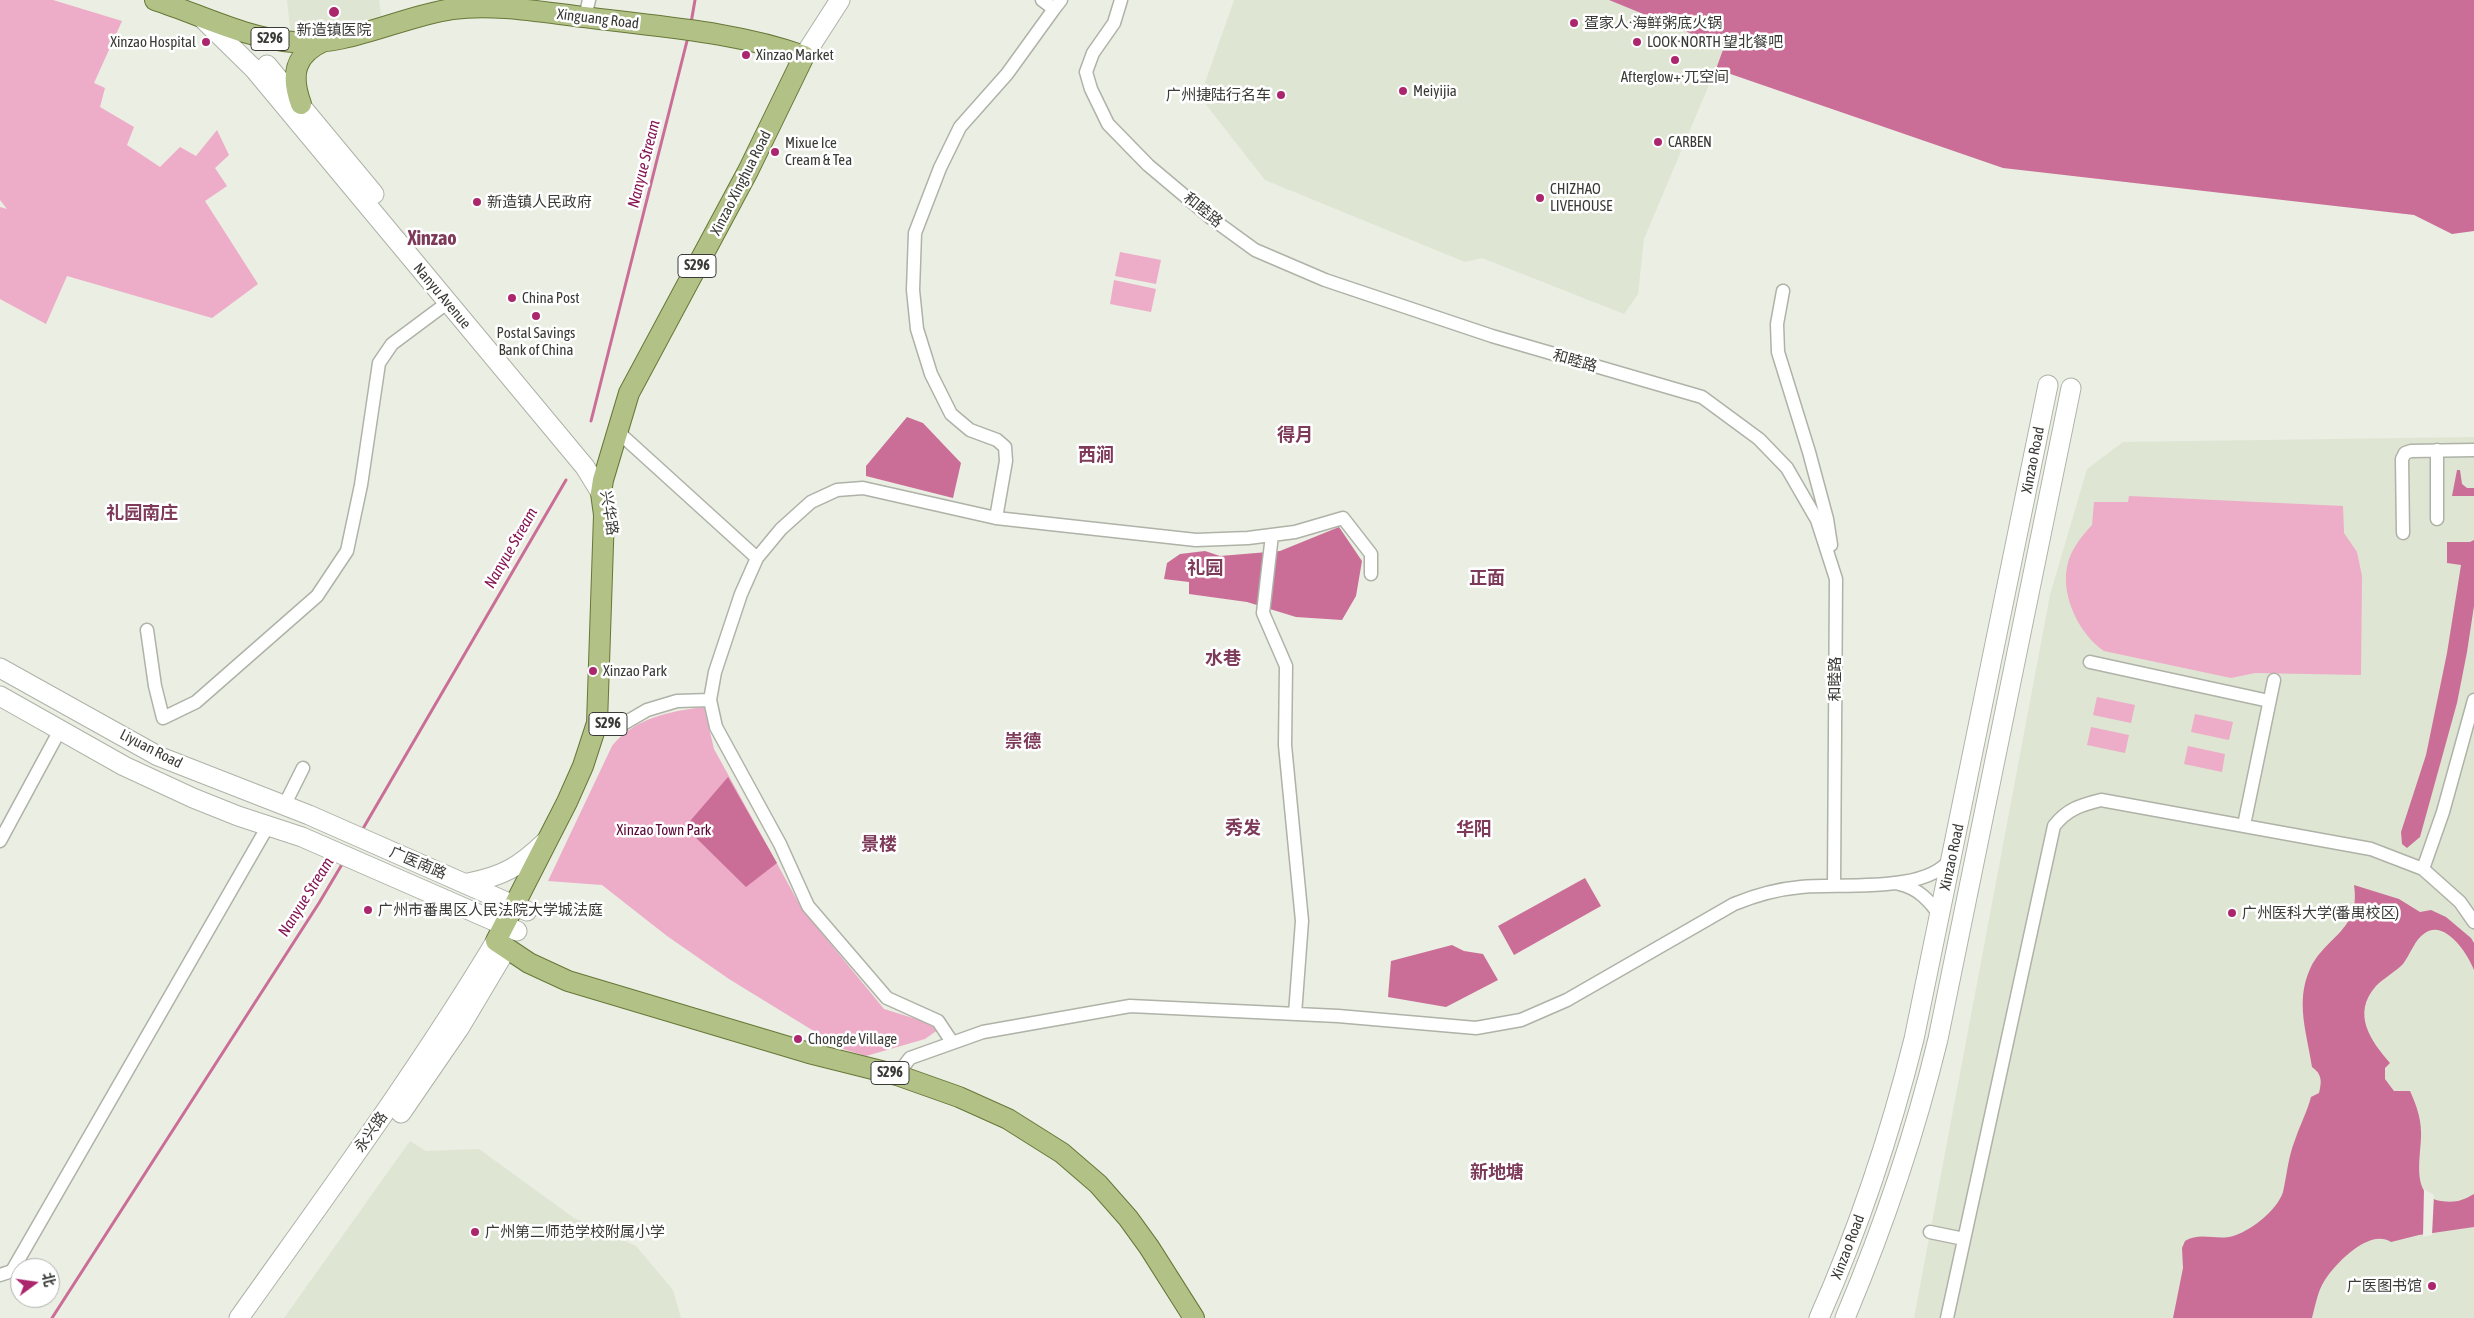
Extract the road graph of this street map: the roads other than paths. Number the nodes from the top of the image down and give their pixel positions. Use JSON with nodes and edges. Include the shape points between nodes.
{"nodes":[{"id":1,"x":155,"y":0,"type":"edge"},
{"id":2,"x":487,"y":0,"type":"edge"},
{"id":3,"x":840,"y":0,"type":"edge"},
{"id":4,"x":1042,"y":0,"type":"edge"},
{"id":5,"x":1121,"y":0,"type":"edge"},
{"id":6,"x":1058,"y":5,"type":"edge"},
{"id":7,"x":543,"y":7,"type":"edge"},
{"id":8,"x":462,"y":9,"type":"junction"},
{"id":9,"x":587,"y":9,"type":"edge"},
{"id":10,"x":207,"y":18,"type":"junction"},
{"id":11,"x":326,"y":40,"type":"junction"},
{"id":12,"x":804,"y":56,"type":"junction"},
{"id":13,"x":301,"y":104,"type":"junction"},
{"id":14,"x":1783,"y":291,"type":"dead end"},
{"id":15,"x":447,"y":302,"type":"junction"},
{"id":16,"x":2048,"y":385,"type":"dead end"},
{"id":17,"x":2071,"y":388,"type":"dead end"},
{"id":18,"x":616,"y":430,"type":"junction"},
{"id":19,"x":2437,"y":450,"type":"junction"},
{"id":20,"x":2474,"y":450,"type":"edge"},
{"id":21,"x":602,"y":486,"type":"junction"},
{"id":22,"x":996,"y":518,"type":"junction"},
{"id":23,"x":2437,"y":519,"type":"dead end"},
{"id":24,"x":2403,"y":533,"type":"dead end"},
{"id":25,"x":1272,"y":535,"type":"junction"},
{"id":26,"x":758,"y":558,"type":"junction"},
{"id":27,"x":1371,"y":574,"type":"dead end"},
{"id":28,"x":1836,"y":579,"type":"junction"},
{"id":29,"x":147,"y":630,"type":"dead end"},
{"id":30,"x":2090,"y":662,"type":"dead end"},
{"id":31,"x":0,"y":668,"type":"edge"},
{"id":32,"x":2274,"y":680,"type":"dead end"},
{"id":33,"x":0,"y":696,"type":"edge"},
{"id":34,"x":710,"y":700,"type":"junction"},
{"id":35,"x":2474,"y":700,"type":"edge"},
{"id":36,"x":2269,"y":701,"type":"junction"},
{"id":37,"x":602,"y":724,"type":"junction"},
{"id":38,"x":60,"y":730,"type":"junction"},
{"id":39,"x":303,"y":768,"type":"dead end"},
{"id":40,"x":284,"y":806,"type":"junction"},
{"id":41,"x":309,"y":815,"type":"joint"},
{"id":42,"x":2244,"y":825,"type":"junction"},
{"id":43,"x":268,"y":826,"type":"junction"},
{"id":44,"x":302,"y":837,"type":"joint"},
{"id":45,"x":550,"y":838,"type":"junction"},
{"id":46,"x":0,"y":841,"type":"edge"},
{"id":47,"x":1952,"y":858,"type":"junction"},
{"id":48,"x":2423,"y":869,"type":"junction"},
{"id":49,"x":468,"y":883,"type":"junction"},
{"id":50,"x":1897,"y":883,"type":"junction"},
{"id":51,"x":1834,"y":885,"type":"junction"},
{"id":52,"x":521,"y":908,"type":"junction"},
{"id":53,"x":1940,"y":916,"type":"junction"},
{"id":54,"x":2474,"y":922,"type":"edge"},
{"id":55,"x":506,"y":936,"type":"junction"},
{"id":56,"x":1295,"y":1014,"type":"junction"},
{"id":57,"x":952,"y":1042,"type":"junction"},
{"id":58,"x":897,"y":1075,"type":"junction"},
{"id":59,"x":1930,"y":1232,"type":"dead end"},
{"id":60,"x":1964,"y":1239,"type":"junction"},
{"id":61,"x":0,"y":1276,"type":"edge"},
{"id":62,"x":239,"y":1318,"type":"edge"},
{"id":63,"x":251,"y":1318,"type":"edge"},
{"id":64,"x":1194,"y":1318,"type":"edge"},
{"id":65,"x":1819,"y":1318,"type":"edge"},
{"id":66,"x":1845,"y":1318,"type":"edge"},
{"id":67,"x":1947,"y":1318,"type":"edge"}],
"edges":[{"from":1,"to":10,"type":"main road","name":"Xinguang Road","number":"S296"},
{"from":2,"to":8,"type":"main road"},
{"from":3,"to":12,"type":"main road","name":"Xinzao Xinghua Road"},
{"from":4,"to":6,"type":"street"},
{"from":5,"to":28,"type":"street","name":"和睦路","via":[[1114,23],[1093,53],[1086,72],[1091,89],[1108,124],[1148,165],[1211,218],[1256,250],[1325,280],[1492,336],[1702,397],[1759,439],[1786,468],[1817,520]]},
{"from":6,"to":22,"type":"street","via":[[1007,74],[960,127],[915,233],[913,290],[916,329],[931,374],[951,414],[970,430],[1005,447],[1006,460]]},
{"from":7,"to":8,"type":"main road","name":"Xinguang Road","number":"S296"},
{"from":7,"to":9,"type":"main road","name":"Xinguang Road","number":"S296"},
{"from":8,"to":11,"type":"main road","name":"Xinguang Road","number":"S296"},
{"from":9,"to":12,"type":"main road","name":"Xinguang Road","number":"S296","via":[[779,48]]},
{"from":10,"to":11,"type":"main road","name":"Xinguang Road","number":"S296","via":[[262,37],[293,42]]},
{"from":10,"to":13,"type":"main road","name":"Nanyu Avenue","via":[[242,38]]},
{"from":10,"to":15,"type":"main road","name":"Nanyu Avenue","via":[[254,69]]},
{"from":11,"to":13,"type":"main road","via":[[311,47],[300,60],[295,79]]},
{"from":12,"to":18,"type":"main road","name":"Xinzao Xinghua Road","number":"S296","via":[[748,171],[629,393]]},
{"from":13,"to":21,"type":"main road","name":"Nanyu Avenue","via":[[567,432]]},
{"from":14,"to":28,"type":"street","via":[[1777,324],[1778,352],[1827,519]]},
{"from":15,"to":21,"type":"main road","name":"Nanyu Avenue"},
{"from":15,"to":29,"type":"street","via":[[392,344],[378,363],[361,485],[347,551],[317,596],[196,702],[163,718]]},
{"from":16,"to":47,"type":"main road","name":"Xinzao Road"},
{"from":17,"to":66,"type":"main road","name":"Xinzao Road","via":[[1936,1047],[1892,1199]]},
{"from":18,"to":21,"type":"main road","name":"Xinzao Xinghua Road","number":"S296"},
{"from":18,"to":26,"type":"street"},
{"from":19,"to":20,"type":"street"},
{"from":19,"to":23,"type":"street"},
{"from":19,"to":24,"type":"street","via":[[2412,451],[2405,453],[2402,459]]},
{"from":21,"to":37,"type":"main road","name":"兴华路","number":"S296"},
{"from":22,"to":25,"type":"street","via":[[1196,540]]},
{"from":22,"to":26,"type":"street","via":[[863,488],[837,490],[811,502],[780,530]]},
{"from":25,"to":27,"type":"street","via":[[1343,518],[1372,554]]},
{"from":25,"to":56,"type":"street","via":[[1263,613],[1286,666],[1284,745],[1302,921]]},
{"from":26,"to":34,"type":"street","via":[[725,639]]},
{"from":28,"to":51,"type":"street","name":"和睦路"},
{"from":30,"to":36,"type":"street"},
{"from":31,"to":40,"type":"main road","name":"Liyuan Road","via":[[158,756]]},
{"from":32,"to":36,"type":"street"},
{"from":33,"to":38,"type":"main road","name":"Liyuan Road"},
{"from":34,"to":37,"type":"street","via":[[677,701],[648,710],[623,724]]},
{"from":34,"to":57,"type":"street","via":[[716,727],[780,844],[808,906],[887,998],[938,1022]]},
{"from":35,"to":48,"type":"street","via":[[2443,812]]},
{"from":36,"to":42,"type":"street"},
{"from":37,"to":45,"type":"main road","name":"兴华路","number":"S296"},
{"from":37,"to":52,"type":"main road","name":"兴华路","number":"S296","via":[[601,751],[586,792]]},
{"from":38,"to":43,"type":"main road","name":"Liyuan Road","via":[[124,766],[193,798]]},
{"from":38,"to":46,"type":"street"},
{"from":39,"to":40,"type":"street"},
{"from":40,"to":41,"type":"main road","name":"Liyuan Road"},
{"from":41,"to":49,"type":"main road","name":"广医南路"},
{"from":42,"to":48,"type":"street","via":[[2371,849]]},
{"from":42,"to":60,"type":"street","via":[[2101,800],[2080,805],[2064,814],[2054,826]]},
{"from":43,"to":44,"type":"main road","name":"Liyuan Road"},
{"from":43,"to":61,"type":"street","via":[[12,1271]]},
{"from":44,"to":55,"type":"main road","name":"广医南路"},
{"from":45,"to":49,"type":"main road","via":[[522,864],[496,876]]},
{"from":45,"to":52,"type":"main road","name":"兴华路","number":"S296"},
{"from":47,"to":50,"type":"street","via":[[1929,875]]},
{"from":47,"to":53,"type":"main road","name":"Xinzao Road"},
{"from":48,"to":54,"type":"street","via":[[2460,902]]},
{"from":49,"to":52,"type":"main road","name":"广医南路"},
{"from":50,"to":51,"type":"street"},
{"from":50,"to":53,"type":"street","via":[[1924,896]]},
{"from":51,"to":56,"type":"street","via":[[1759,894],[1734,904],[1567,1000],[1521,1020],[1476,1028]]},
{"from":52,"to":55,"type":"main road","name":"兴华路","number":"S296"},
{"from":53,"to":65,"type":"main road","name":"Xinzao Road","via":[[1914,1039],[1888,1136],[1851,1242]]},
{"from":55,"to":58,"type":"main road","number":"S296","via":[[529,963],[568,982],[809,1053]]},
{"from":55,"to":62,"type":"main road","name":"永兴路"},
{"from":55,"to":63,"type":"main road","name":"永兴路","via":[[460,1027],[426,1078]]},
{"from":56,"to":57,"type":"street","via":[[1130,1006],[982,1032]]},
{"from":57,"to":58,"type":"street","via":[[910,1058]]},
{"from":58,"to":64,"type":"main road","number":"S296","via":[[991,1110],[1044,1140],[1074,1162],[1128,1218]]},
{"from":59,"to":60,"type":"street"},
{"from":60,"to":67,"type":"street"}]}
